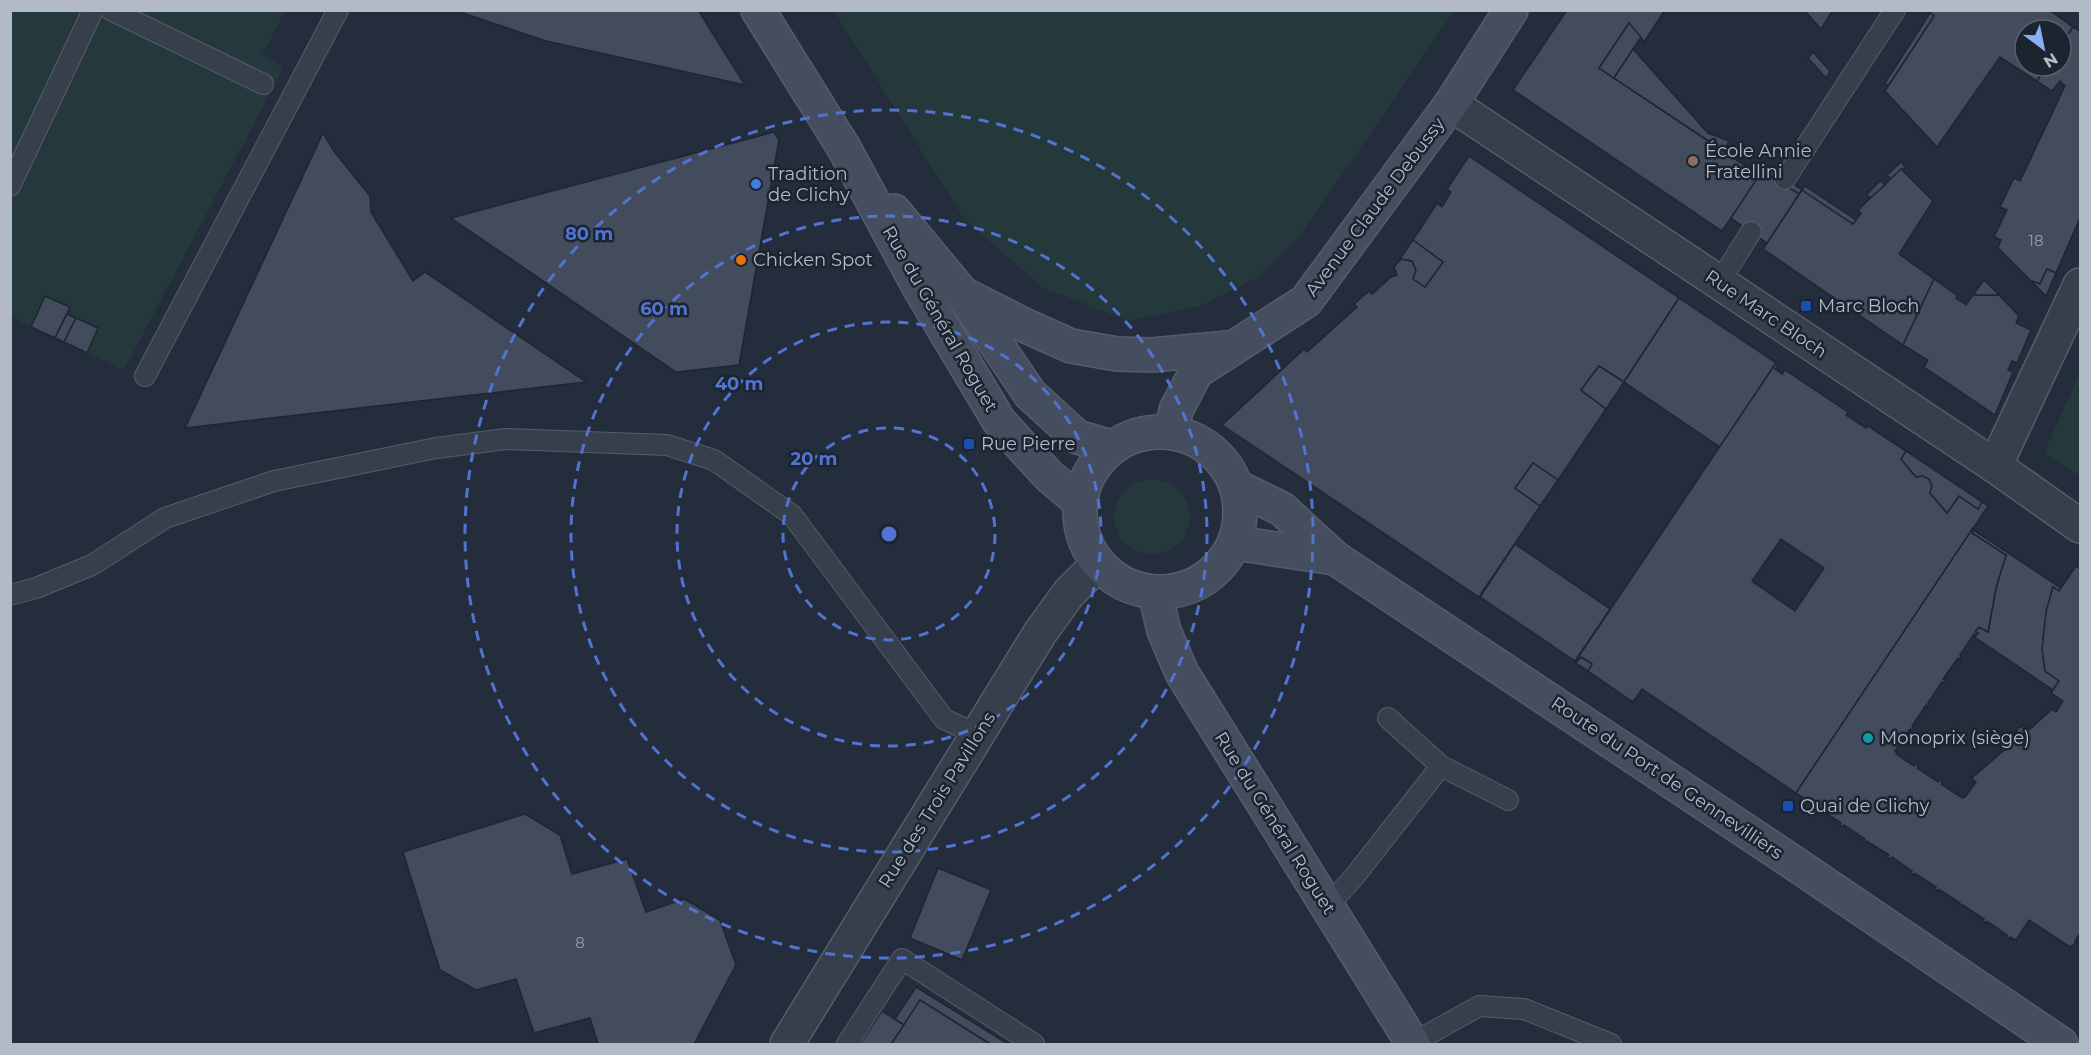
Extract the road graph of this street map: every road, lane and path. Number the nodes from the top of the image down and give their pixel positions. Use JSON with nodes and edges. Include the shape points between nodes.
{"nodes":[{"id":1,"x":93,"y":10,"type":"edge"},
{"id":2,"x":111,"y":10,"type":"edge"},
{"id":3,"x":338,"y":10,"type":"edge"},
{"id":4,"x":758,"y":10,"type":"edge"},
{"id":5,"x":1511,"y":10,"type":"edge"},
{"id":6,"x":1895,"y":10,"type":"edge"},
{"id":7,"x":263,"y":84,"type":"dead end"},
{"id":8,"x":1451,"y":104,"type":"junction"},
{"id":9,"x":844,"y":148,"type":"junction"},
{"id":10,"x":1785,"y":179,"type":"dead end"},
{"id":11,"x":10,"y":186,"type":"edge"},
{"id":12,"x":1751,"y":232,"type":"dead end"},
{"id":13,"x":1719,"y":283,"type":"junction"},
{"id":14,"x":2080,"y":285,"type":"edge"},
{"id":15,"x":960,"y":292,"type":"junction"},
{"id":16,"x":1230,"y":348,"type":"junction"},
{"id":17,"x":145,"y":376,"type":"dead end"},
{"id":18,"x":1172,"y":430,"type":"junction"},
{"id":19,"x":1112,"y":447,"type":"junction"},
{"id":20,"x":1995,"y":466,"type":"junction"},
{"id":21,"x":1237,"y":487,"type":"junction"},
{"id":22,"x":1080,"y":502,"type":"junction"},
{"id":23,"x":2080,"y":526,"type":"edge"},
{"id":24,"x":1234,"y":543,"type":"junction"},
{"id":25,"x":1335,"y":558,"type":"junction"},
{"id":26,"x":1098,"y":564,"type":"junction"},
{"id":27,"x":1155,"y":592,"type":"junction"},
{"id":28,"x":10,"y":595,"type":"edge"},
{"id":29,"x":1388,"y":718,"type":"dead end"},
{"id":30,"x":978,"y":735,"type":"junction"},
{"id":31,"x":1441,"y":765,"type":"junction"},
{"id":32,"x":1508,"y":800,"type":"dead end"},
{"id":33,"x":1327,"y":907,"type":"junction"},
{"id":34,"x":787,"y":1044,"type":"edge"},
{"id":35,"x":848,"y":1044,"type":"edge"},
{"id":36,"x":1034,"y":1044,"type":"edge"},
{"id":37,"x":1413,"y":1044,"type":"edge"},
{"id":38,"x":1611,"y":1044,"type":"edge"},
{"id":39,"x":2061,"y":1044,"type":"edge"}],
"edges":[{"from":1,"to":11,"type":"lane"},
{"from":2,"to":7,"type":"lane"},
{"from":3,"to":17,"type":"lane"},
{"from":4,"to":9,"type":"main road","name":"Rue du Général Roguet"},
{"from":5,"to":8,"type":"main road","name":"Avenue Claude Debussy"},
{"from":6,"to":10,"type":"lane"},
{"from":8,"to":13,"type":"street","name":"Rue Marc Bloch"},
{"from":8,"to":16,"type":"main road","name":"Avenue Claude Debussy","via":[[1306,301]]},
{"from":9,"to":15,"type":"main road","name":"Rue du Général Roguet"},
{"from":9,"to":22,"type":"main road","name":"Rue du Général Roguet","via":[[919,287],[999,421],[1048,476]]},
{"from":12,"to":13,"type":"lane"},
{"from":13,"to":20,"type":"street","name":"Rue Marc Bloch"},
{"from":14,"to":20,"type":"street"},
{"from":15,"to":16,"type":"main road","via":[[1071,346],[1152,355]]},
{"from":15,"to":19,"type":"main road","name":"Rue du Général Roguet","via":[[1030,394],[1077,437]]},
{"from":16,"to":18,"type":"main road","name":"Avenue Claude Debussy","via":[[1196,372],[1176,410]]},
{"from":18,"to":19,"type":"main road","via":[[1154,431]]},
{"from":18,"to":21,"type":"main road","via":[[1209,447],[1224,462]]},
{"from":19,"to":22,"type":"main road","via":[[1090,473]]},
{"from":20,"to":23,"type":"street","name":"Rue Marc Bloch"},
{"from":21,"to":24,"type":"main road","via":[[1241,515]]},
{"from":21,"to":25,"type":"main road","name":"Route du Port de Gennevilliers","via":[[1282,509]]},
{"from":22,"to":26,"type":"main road","via":[[1086,544]]},
{"from":24,"to":25,"type":"main road","name":"Route du Port de Gennevilliers"},
{"from":24,"to":27,"type":"main road","via":[[1224,562],[1202,581],[1184,589]]},
{"from":25,"to":39,"type":"main road","name":"Route du Port de Gennevilliers"},
{"from":26,"to":27,"type":"main road","via":[[1125,584]]},
{"from":26,"to":30,"type":"street","name":"Rue des Trois Pavillons","via":[[1069,593],[1046,625]]},
{"from":27,"to":33,"type":"main road","name":"Rue du Général Roguet","via":[[1164,631],[1182,673]]},
{"from":28,"to":30,"type":"lane","via":[[92,565],[165,518],[274,481],[436,448],[506,439],[667,445],[714,460],[792,515],[944,719]]},
{"from":29,"to":31,"type":"lane"},
{"from":30,"to":34,"type":"street","name":"Rue des Trois Pavillons"},
{"from":31,"to":32,"type":"lane"},
{"from":31,"to":33,"type":"lane"},
{"from":33,"to":37,"type":"main road","name":"Rue du Général Roguet"},
{"from":35,"to":36,"type":"lane","via":[[902,959]]},
{"from":37,"to":38,"type":"lane","via":[[1479,1006],[1524,1009]]}]}
